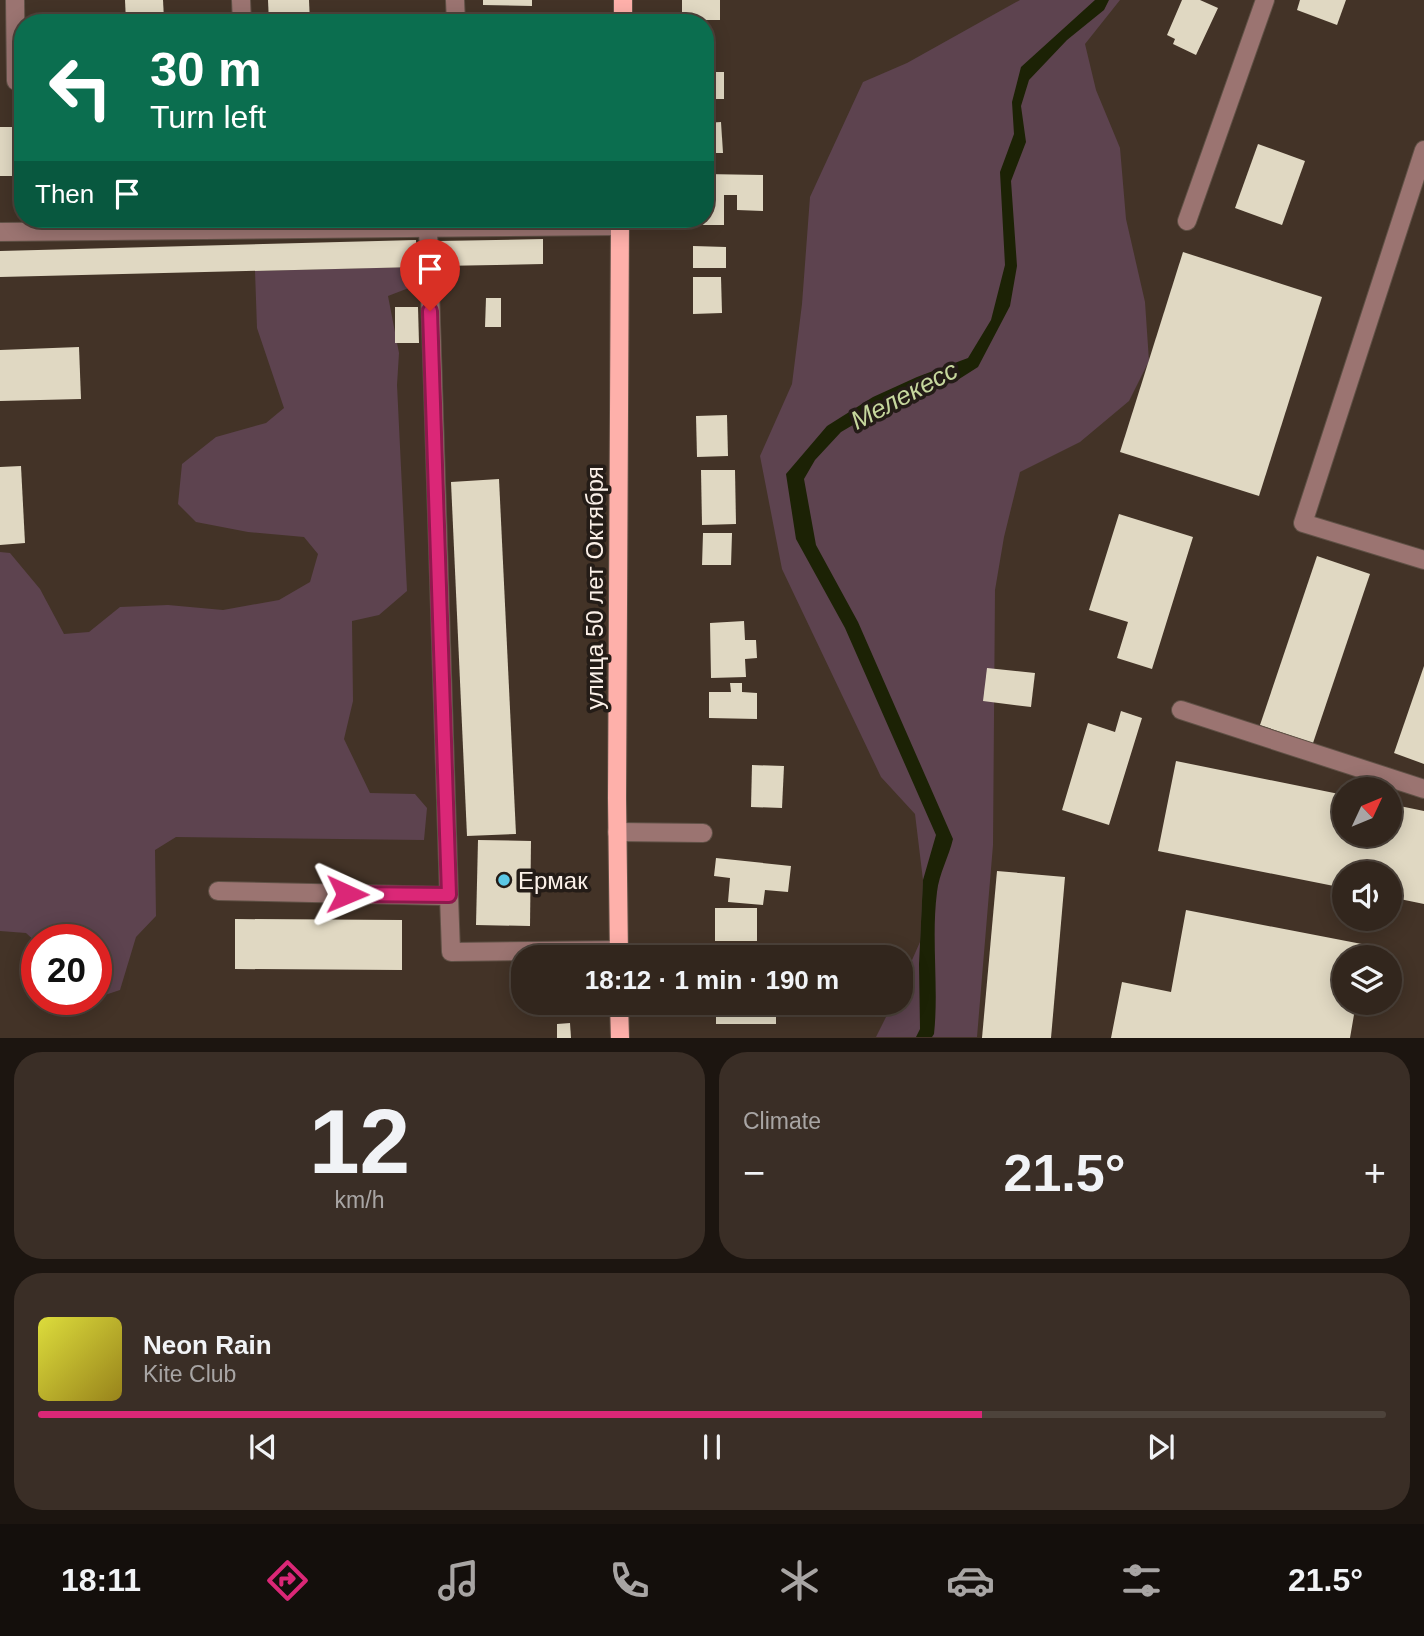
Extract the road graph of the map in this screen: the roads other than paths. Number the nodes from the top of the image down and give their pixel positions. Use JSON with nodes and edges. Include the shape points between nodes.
{"nodes":[{"id":1,"x":1265,"y":0,"type":"edge"},
{"id":2,"x":1424,"y":150,"type":"edge"},
{"id":3,"x":1187,"y":221,"type":"dead end"},
{"id":4,"x":428,"y":228,"type":"joint"},
{"id":5,"x":620,"y":228,"type":"edge"},
{"id":6,"x":0,"y":232,"type":"edge"},
{"id":7,"x":1424,"y":560,"type":"edge"},
{"id":8,"x":1181,"y":710,"type":"dead end"},
{"id":9,"x":1424,"y":789,"type":"edge"},
{"id":10,"x":617,"y":832,"type":"junction"},
{"id":11,"x":703,"y":832,"type":"dead end"},
{"id":12,"x":218,"y":891,"type":"dead end"},
{"id":13,"x":449,"y":895,"type":"junction"},
{"id":14,"x":619,"y":945,"type":"edge"},
{"id":15,"x":511,"y":953,"type":"edge"},
{"id":16,"x":619,"y":1015,"type":"edge"},
{"id":17,"x":620,"y":1038,"type":"edge"}],
"edges":[{"from":1,"to":3,"type":"lane"},
{"from":2,"to":7,"type":"lane","via":[[1303,523]]},
{"from":4,"to":6,"type":"lane"},
{"from":4,"to":13,"type":"lane"},
{"from":5,"to":10,"type":"main road","name":"улица 50 лет Октября"},
{"from":8,"to":9,"type":"lane"},
{"from":10,"to":11,"type":"lane"},
{"from":10,"to":14,"type":"main road","name":"улица 50 лет Октября"},
{"from":12,"to":13,"type":"lane"},
{"from":13,"to":15,"type":"lane","via":[[452,952]]},
{"from":16,"to":17,"type":"main road"}]}
